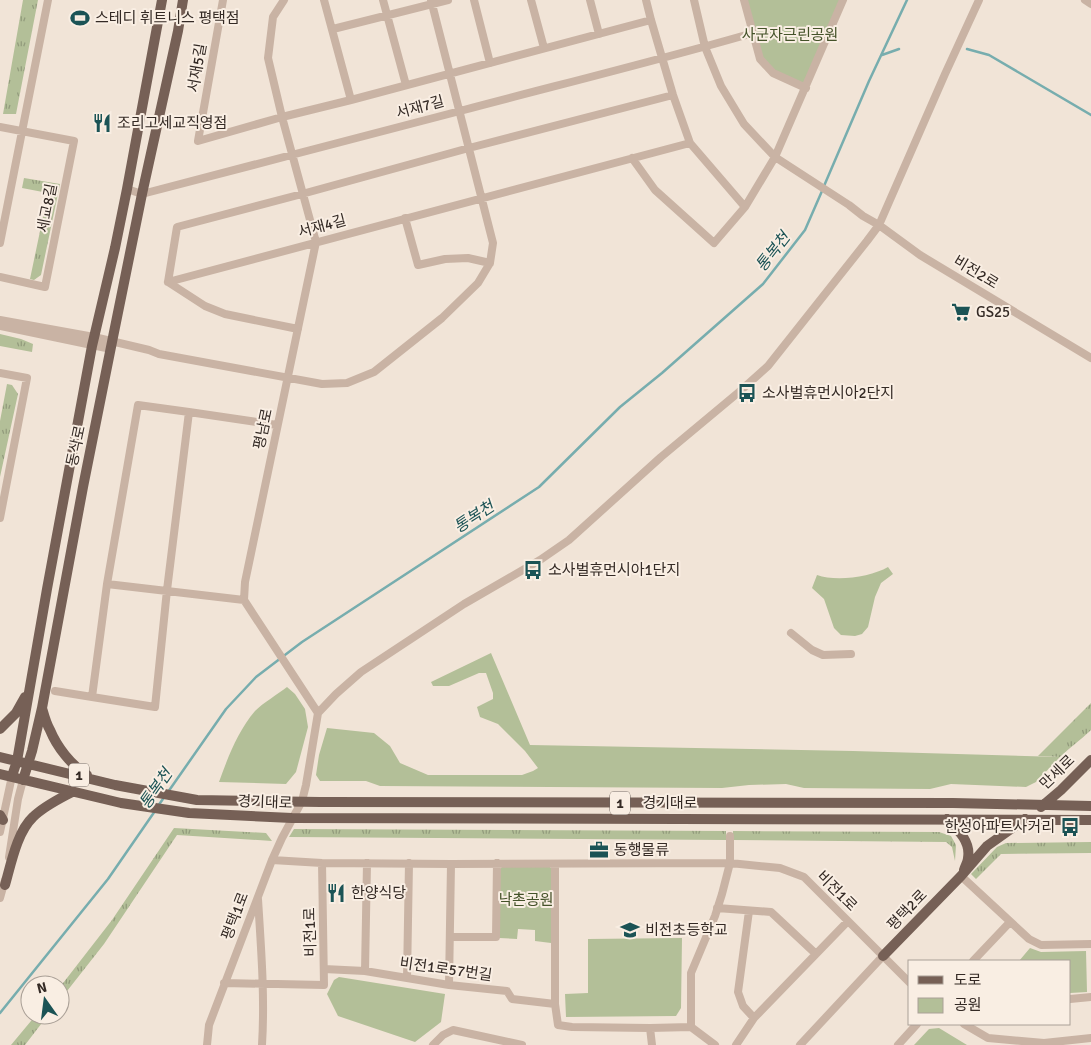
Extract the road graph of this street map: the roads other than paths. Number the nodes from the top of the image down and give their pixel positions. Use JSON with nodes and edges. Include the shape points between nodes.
{"nodes":[{"id":1,"x":48,"y":0,"type":"edge"},
{"id":2,"x":162,"y":0,"type":"edge"},
{"id":3,"x":183,"y":0,"type":"edge"},
{"id":4,"x":223,"y":0,"type":"edge"},
{"id":5,"x":284,"y":0,"type":"edge"},
{"id":6,"x":324,"y":0,"type":"edge"},
{"id":7,"x":383,"y":0,"type":"edge"},
{"id":8,"x":448,"y":0,"type":"edge"},
{"id":9,"x":474,"y":0,"type":"edge"},
{"id":10,"x":531,"y":0,"type":"edge"},
{"id":11,"x":590,"y":0,"type":"edge"},
{"id":12,"x":646,"y":0,"type":"edge"},
{"id":13,"x":694,"y":0,"type":"edge"},
{"id":14,"x":744,"y":0,"type":"edge"},
{"id":15,"x":843,"y":0,"type":"edge"},
{"id":16,"x":979,"y":0,"type":"edge"},
{"id":17,"x":1085,"y":0,"type":"edge"},
{"id":18,"x":432,"y":2,"type":"edge"},
{"id":19,"x":1091,"y":4,"type":"edge"},
{"id":20,"x":387,"y":15,"type":"junction"},
{"id":21,"x":651,"y":20,"type":"junction"},
{"id":22,"x":333,"y":29,"type":"junction"},
{"id":23,"x":753,"y":33,"type":"junction"},
{"id":24,"x":599,"y":34,"type":"junction"},
{"id":25,"x":705,"y":47,"type":"junction"},
{"id":26,"x":544,"y":48,"type":"junction"},
{"id":27,"x":662,"y":58,"type":"junction"},
{"id":28,"x":490,"y":62,"type":"junction"},
{"id":29,"x":450,"y":73,"type":"junction"},
{"id":30,"x":406,"y":85,"type":"junction"},
{"id":31,"x":806,"y":88,"type":"junction"},
{"id":32,"x":673,"y":95,"type":"junction"},
{"id":33,"x":351,"y":100,"type":"junction"},
{"id":34,"x":460,"y":111,"type":"junction"},
{"id":35,"x":282,"y":117,"type":"junction"},
{"id":36,"x":0,"y":127,"type":"edge"},
{"id":37,"x":22,"y":132,"type":"junction"},
{"id":38,"x":690,"y":143,"type":"junction"},
{"id":39,"x":469,"y":148,"type":"junction"},
{"id":40,"x":292,"y":156,"type":"junction"},
{"id":41,"x":775,"y":157,"type":"junction"},
{"id":42,"x":632,"y":158,"type":"junction"},
{"id":43,"x":127,"y":189,"type":"junction"},
{"id":44,"x":142,"y":194,"type":"junction"},
{"id":45,"x":302,"y":194,"type":"junction"},
{"id":46,"x":482,"y":198,"type":"junction"},
{"id":47,"x":745,"y":207,"type":"junction"},
{"id":48,"x":405,"y":218,"type":"junction"},
{"id":49,"x":879,"y":225,"type":"junction"},
{"id":50,"x":316,"y":242,"type":"junction"},
{"id":51,"x":0,"y":243,"type":"edge"},
{"id":52,"x":490,"y":263,"type":"junction"},
{"id":53,"x":0,"y":277,"type":"edge"},
{"id":54,"x":168,"y":282,"type":"junction"},
{"id":55,"x":0,"y":320,"type":"edge"},
{"id":56,"x":0,"y":326,"type":"edge"},
{"id":57,"x":298,"y":330,"type":"junction"},
{"id":58,"x":93,"y":342,"type":"junction"},
{"id":59,"x":111,"y":346,"type":"junction"},
{"id":60,"x":1091,"y":358,"type":"edge"},
{"id":61,"x":0,"y":373,"type":"edge"},
{"id":62,"x":288,"y":377,"type":"junction"},
{"id":63,"x":189,"y":412,"type":"junction"},
{"id":64,"x":278,"y":426,"type":"junction"},
{"id":65,"x":0,"y":518,"type":"edge"},
{"id":66,"x":107,"y":584,"type":"junction"},
{"id":67,"x":167,"y":590,"type":"junction"},
{"id":68,"x":244,"y":600,"type":"junction"},
{"id":69,"x":791,"y":633,"type":"dead end"},
{"id":70,"x":851,"y":654,"type":"dead end"},
{"id":71,"x":55,"y":691,"type":"dead end"},
{"id":72,"x":29,"y":692,"type":"junction"},
{"id":73,"x":92,"y":697,"type":"junction"},
{"id":74,"x":42,"y":708,"type":"junction"},
{"id":75,"x":318,"y":713,"type":"junction"},
{"id":76,"x":0,"y":729,"type":"edge"},
{"id":77,"x":0,"y":757,"type":"edge"},
{"id":78,"x":1091,"y":760,"type":"edge"},
{"id":79,"x":16,"y":761,"type":"junction"},
{"id":80,"x":29,"y":764,"type":"junction"},
{"id":81,"x":0,"y":774,"type":"edge"},
{"id":82,"x":12,"y":776,"type":"junction"},
{"id":83,"x":95,"y":779,"type":"junction"},
{"id":84,"x":23,"y":780,"type":"junction"},
{"id":85,"x":72,"y":792,"type":"junction"},
{"id":86,"x":302,"y":801,"type":"junction"},
{"id":87,"x":1044,"y":805,"type":"junction"},
{"id":88,"x":1091,"y":806,"type":"edge"},
{"id":89,"x":1,"y":818,"type":"edge"},
{"id":90,"x":292,"y":818,"type":"junction"},
{"id":91,"x":947,"y":819,"type":"junction"},
{"id":92,"x":1024,"y":819,"type":"junction"},
{"id":93,"x":1091,"y":820,"type":"edge"},
{"id":94,"x":0,"y":832,"type":"edge"},
{"id":95,"x":730,"y":836,"type":"dead end"},
{"id":96,"x":272,"y":860,"type":"junction"},
{"id":97,"x":322,"y":863,"type":"junction"},
{"id":98,"x":368,"y":863,"type":"junction"},
{"id":99,"x":409,"y":863,"type":"junction"},
{"id":100,"x":497,"y":863,"type":"junction"},
{"id":101,"x":730,"y":863,"type":"junction"},
{"id":102,"x":451,"y":864,"type":"junction"},
{"id":103,"x":555,"y":864,"type":"junction"},
{"id":104,"x":961,"y":875,"type":"junction"},
{"id":105,"x":5,"y":885,"type":"junction"},
{"id":106,"x":258,"y":894,"type":"junction"},
{"id":107,"x":0,"y":898,"type":"edge"},
{"id":108,"x":717,"y":908,"type":"junction"},
{"id":109,"x":749,"y":911,"type":"junction"},
{"id":110,"x":848,"y":921,"type":"junction"},
{"id":111,"x":1010,"y":922,"type":"junction"},
{"id":112,"x":451,"y":937,"type":"junction"},
{"id":113,"x":1091,"y":944,"type":"edge"},
{"id":114,"x":816,"y":954,"type":"junction"},
{"id":115,"x":883,"y":956,"type":"junction"},
{"id":116,"x":974,"y":960,"type":"edge"},
{"id":117,"x":324,"y":969,"type":"junction"},
{"id":118,"x":365,"y":971,"type":"junction"},
{"id":119,"x":407,"y":978,"type":"junction"},
{"id":120,"x":908,"y":981,"type":"edge"},
{"id":121,"x":224,"y":983,"type":"junction"},
{"id":122,"x":262,"y":985,"type":"junction"},
{"id":123,"x":449,"y":985,"type":"junction"},
{"id":124,"x":1091,"y":997,"type":"edge"},
{"id":125,"x":1071,"y":999,"type":"edge"},
{"id":126,"x":555,"y":1004,"type":"junction"},
{"id":127,"x":754,"y":1018,"type":"junction"},
{"id":128,"x":916,"y":1025,"type":"edge"},
{"id":129,"x":966,"y":1025,"type":"edge"},
{"id":130,"x":691,"y":1026,"type":"junction"},
{"id":131,"x":650,"y":1028,"type":"junction"},
{"id":132,"x":1091,"y":1038,"type":"edge"},
{"id":133,"x":1044,"y":1044,"type":"edge"},
{"id":134,"x":207,"y":1045,"type":"edge"},
{"id":135,"x":262,"y":1045,"type":"edge"},
{"id":136,"x":433,"y":1045,"type":"edge"},
{"id":137,"x":522,"y":1045,"type":"edge"},
{"id":138,"x":652,"y":1045,"type":"edge"},
{"id":139,"x":715,"y":1045,"type":"edge"},
{"id":140,"x":736,"y":1045,"type":"edge"},
{"id":141,"x":800,"y":1045,"type":"edge"},
{"id":142,"x":898,"y":1045,"type":"edge"}],
"edges":[{"from":1,"to":37,"type":"street"},
{"from":2,"to":43,"type":"main road","name":"동삭로"},
{"from":3,"to":44,"type":"main road","name":"동삭로"},
{"from":4,"to":35,"type":"street","name":"서재5길","via":[[198,141]]},
{"from":5,"to":35,"type":"street","via":[[273,17],[268,58]]},
{"from":6,"to":22,"type":"street"},
{"from":7,"to":20,"type":"street"},
{"from":8,"to":18,"type":"street"},
{"from":9,"to":28,"type":"street"},
{"from":10,"to":26,"type":"street"},
{"from":11,"to":24,"type":"street"},
{"from":12,"to":21,"type":"street"},
{"from":13,"to":25,"type":"street"},
{"from":14,"to":23,"type":"street"},
{"from":15,"to":31,"type":"street"},
{"from":16,"to":49,"type":"street"},
{"from":17,"to":19,"type":"street"},
{"from":18,"to":20,"type":"street"},
{"from":18,"to":29,"type":"street"},
{"from":20,"to":22,"type":"street"},
{"from":20,"to":30,"type":"street"},
{"from":21,"to":24,"type":"street"},
{"from":21,"to":27,"type":"street"},
{"from":22,"to":33,"type":"street"},
{"from":23,"to":25,"type":"street","name":"서재7길"},
{"from":23,"to":31,"type":"street","via":[[760,60],[773,73]]},
{"from":24,"to":26,"type":"street"},
{"from":25,"to":27,"type":"street","name":"서재7길"},
{"from":25,"to":41,"type":"street","via":[[721,86],[744,124]]},
{"from":26,"to":28,"type":"street"},
{"from":27,"to":32,"type":"street"},
{"from":27,"to":34,"type":"street","name":"서재7길"},
{"from":28,"to":29,"type":"street"},
{"from":29,"to":30,"type":"street"},
{"from":29,"to":34,"type":"street"},
{"from":30,"to":33,"type":"street"},
{"from":31,"to":41,"type":"street"},
{"from":32,"to":38,"type":"street"},
{"from":32,"to":39,"type":"street"},
{"from":33,"to":35,"type":"street"},
{"from":34,"to":39,"type":"street"},
{"from":34,"to":40,"type":"street","name":"서재7길"},
{"from":35,"to":40,"type":"street"},
{"from":36,"to":37,"type":"street","name":"세교8길"},
{"from":37,"to":51,"type":"street"},
{"from":37,"to":53,"type":"street","name":"세교8길","via":[[74,141],[44,287]]},
{"from":38,"to":42,"type":"street","name":"서재4길"},
{"from":38,"to":47,"type":"street"},
{"from":39,"to":45,"type":"street"},
{"from":39,"to":46,"type":"street"},
{"from":40,"to":44,"type":"street","name":"서재7길"},
{"from":40,"to":45,"type":"street"},
{"from":41,"to":47,"type":"street"},
{"from":41,"to":49,"type":"street","name":"비전2로"},
{"from":42,"to":46,"type":"street","name":"서재4길"},
{"from":42,"to":47,"type":"street","via":[[655,190],[714,242]]},
{"from":43,"to":44,"type":"street"},
{"from":43,"to":58,"type":"main road","name":"동삭로"},
{"from":44,"to":59,"type":"main road","name":"동삭로"},
{"from":45,"to":50,"type":"street"},
{"from":45,"to":54,"type":"street","via":[[177,227]]},
{"from":46,"to":48,"type":"street","name":"서재4길"},
{"from":46,"to":52,"type":"street","via":[[493,243]]},
{"from":48,"to":50,"type":"street","name":"서재4길"},
{"from":48,"to":52,"type":"street","via":[[418,265],[468,258]]},
{"from":49,"to":60,"type":"street","name":"비전2로","via":[[920,255]]},
{"from":49,"to":75,"type":"street","via":[[768,366],[569,540],[361,672]]},
{"from":50,"to":54,"type":"street","name":"서재4길"},
{"from":50,"to":57,"type":"street","name":"평남로"},
{"from":52,"to":62,"type":"street","via":[[478,283],[442,318],[374,372],[347,383],[322,384]]},
{"from":54,"to":57,"type":"street","via":[[205,306],[225,314]]},
{"from":55,"to":58,"type":"street"},
{"from":56,"to":58,"type":"street"},
{"from":57,"to":62,"type":"street","name":"평남로"},
{"from":58,"to":59,"type":"street"},
{"from":58,"to":72,"type":"main road","name":"동삭로"},
{"from":59,"to":62,"type":"street","via":[[149,350]]},
{"from":59,"to":74,"type":"main road","name":"동삭로"},
{"from":61,"to":65,"type":"street","via":[[27,378]]},
{"from":62,"to":64,"type":"street","name":"평남로"},
{"from":63,"to":64,"type":"street"},
{"from":63,"to":66,"type":"street","via":[[138,405]]},
{"from":63,"to":67,"type":"street"},
{"from":64,"to":68,"type":"street","name":"평남로"},
{"from":66,"to":67,"type":"street"},
{"from":66,"to":73,"type":"street"},
{"from":67,"to":68,"type":"street"},
{"from":67,"to":73,"type":"street","via":[[156,708]]},
{"from":68,"to":75,"type":"street"},
{"from":69,"to":70,"type":"street","via":[[823,655]]},
{"from":71,"to":73,"type":"street"},
{"from":72,"to":76,"type":"main road","via":[[16,713]]},
{"from":72,"to":79,"type":"main road","name":"동삭로"},
{"from":74,"to":80,"type":"main road","name":"동삭로"},
{"from":74,"to":83,"type":"main road","via":[[50,731],[68,758],[79,770]]},
{"from":75,"to":86,"type":"street","name":"평택1로"},
{"from":77,"to":79,"type":"main road","number":"1"},
{"from":78,"to":87,"type":"main road","name":"만세로"},
{"from":79,"to":80,"type":"main road","number":"1"},
{"from":79,"to":82,"type":"main road","name":"동삭로"},
{"from":80,"to":83,"type":"main road","number":"1"},
{"from":80,"to":84,"type":"main road","name":"동삭로"},
{"from":81,"to":82,"type":"main road","number":"1"},
{"from":82,"to":84,"type":"main road","number":"1"},
{"from":82,"to":89,"type":"street"},
{"from":83,"to":86,"type":"main road","name":"경기대로","number":"1","via":[[197,800]]},
{"from":84,"to":85,"type":"main road","number":"1"},
{"from":84,"to":105,"type":"street","name":"동삭로"},
{"from":85,"to":90,"type":"main road","name":"경기대로","number":"1","via":[[189,813]]},
{"from":85,"to":105,"type":"main road","via":[[27,824],[21,833]]},
{"from":86,"to":87,"type":"main road","name":"경기대로","number":"1"},
{"from":86,"to":90,"type":"street","name":"평택1로"},
{"from":87,"to":88,"type":"main road","name":"경기대로","number":"1"},
{"from":87,"to":92,"type":"main road","name":"평택2로"},
{"from":89,"to":94,"type":"street"},
{"from":90,"to":91,"type":"main road","name":"경기대로","number":"1"},
{"from":90,"to":96,"type":"street","name":"평택1로"},
{"from":91,"to":92,"type":"main road","name":"경기대로","number":"1"},
{"from":91,"to":104,"type":"main road","via":[[968,844],[969,857]]},
{"from":92,"to":93,"type":"main road","name":"경기대로","number":"1"},
{"from":92,"to":104,"type":"main road","name":"평택2로","via":[[987,846]]},
{"from":95,"to":101,"type":"street"},
{"from":96,"to":97,"type":"street"},
{"from":96,"to":106,"type":"street","name":"평택1로"},
{"from":97,"to":98,"type":"street","name":"비전1로"},
{"from":97,"to":117,"type":"street","name":"비전1로"},
{"from":98,"to":99,"type":"street","name":"비전1로"},
{"from":98,"to":118,"type":"street"},
{"from":99,"to":102,"type":"street","name":"비전1로"},
{"from":99,"to":119,"type":"street"},
{"from":100,"to":102,"type":"street","name":"비전1로"},
{"from":100,"to":103,"type":"street","name":"비전1로"},
{"from":100,"to":112,"type":"street","via":[[496,937]]},
{"from":101,"to":103,"type":"street","name":"비전1로"},
{"from":101,"to":108,"type":"street"},
{"from":101,"to":110,"type":"street","name":"비전1로","via":[[780,868],[804,877]]},
{"from":102,"to":112,"type":"street"},
{"from":103,"to":126,"type":"street"},
{"from":104,"to":111,"type":"street"},
{"from":104,"to":115,"type":"main road","name":"평택2로"},
{"from":105,"to":107,"type":"street","name":"동삭로"},
{"from":106,"to":121,"type":"street","name":"평택1로"},
{"from":106,"to":122,"type":"street"},
{"from":108,"to":109,"type":"street"},
{"from":108,"to":130,"type":"street","via":[[691,973]]},
{"from":109,"to":114,"type":"street","via":[[771,912]]},
{"from":109,"to":127,"type":"street","via":[[738,992],[743,1006]]},
{"from":110,"to":114,"type":"street"},
{"from":110,"to":115,"type":"street","name":"비전1로"},
{"from":111,"to":113,"type":"street","via":[[1041,945]]},
{"from":111,"to":116,"type":"street"},
{"from":112,"to":123,"type":"street"},
{"from":114,"to":127,"type":"street"},
{"from":115,"to":120,"type":"street","name":"비전1로"},
{"from":115,"to":141,"type":"street","name":"평택2로"},
{"from":117,"to":118,"type":"street","name":"비전1로57번길"},
{"from":117,"to":122,"type":"street","name":"비전1로","via":[[324,985]]},
{"from":118,"to":119,"type":"street","name":"비전1로57번길"},
{"from":119,"to":123,"type":"street","name":"비전1로57번길"},
{"from":121,"to":122,"type":"street"},
{"from":121,"to":134,"type":"street","name":"평택1로","via":[[209,1025]]},
{"from":122,"to":135,"type":"street"},
{"from":123,"to":126,"type":"street","name":"비전1로57번길","via":[[507,991],[512,999]]},
{"from":124,"to":125,"type":"street"},
{"from":126,"to":131,"type":"street","via":[[558,1025]]},
{"from":127,"to":140,"type":"street"},
{"from":128,"to":142,"type":"street"},
{"from":129,"to":133,"type":"street","via":[[988,1038]]},
{"from":130,"to":131,"type":"street"},
{"from":130,"to":139,"type":"street"},
{"from":131,"to":138,"type":"street"},
{"from":132,"to":133,"type":"street"},
{"from":136,"to":137,"type":"street","via":[[454,1030]]}]}
